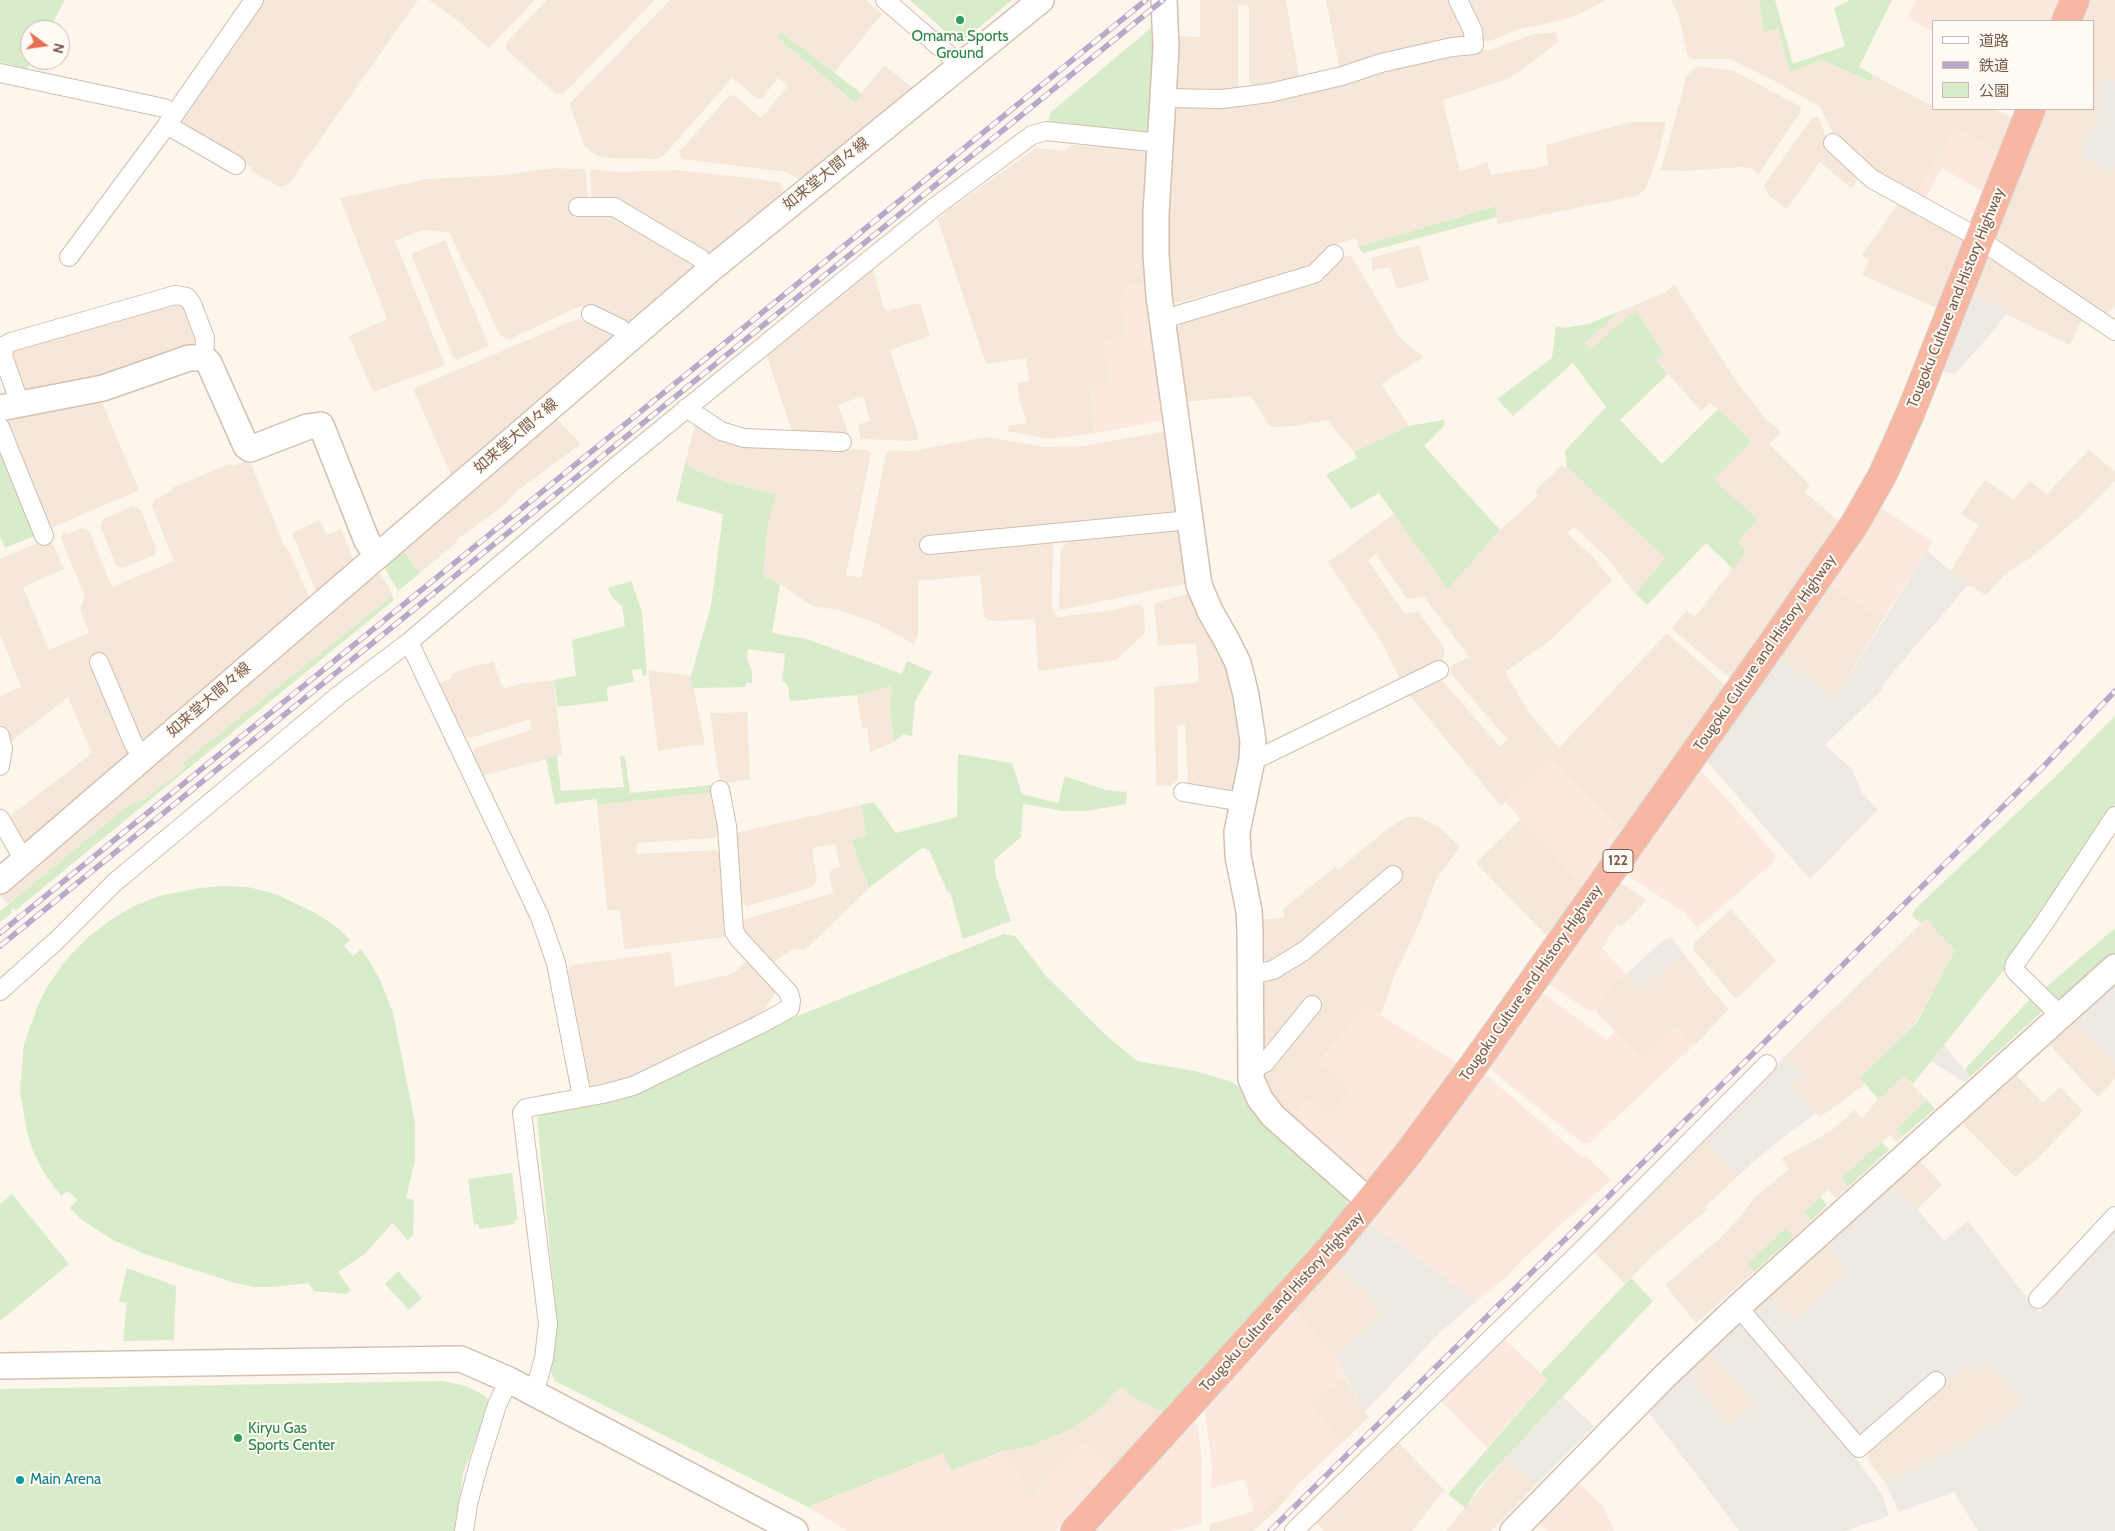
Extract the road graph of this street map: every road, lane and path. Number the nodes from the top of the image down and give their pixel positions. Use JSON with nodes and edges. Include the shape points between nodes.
{"nodes":[{"id":1,"x":254,"y":0,"type":"edge"},
{"id":2,"x":884,"y":0,"type":"edge"},
{"id":3,"x":1041,"y":0,"type":"edge"},
{"id":4,"x":1164,"y":0,"type":"edge"},
{"id":5,"x":1458,"y":0,"type":"edge"},
{"id":6,"x":2075,"y":0,"type":"edge"},
{"id":7,"x":2066,"y":20,"type":"edge"},
{"id":8,"x":958,"y":67,"type":"junction"},
{"id":9,"x":0,"y":73,"type":"edge"},
{"id":10,"x":1164,"y":98,"type":"junction"},
{"id":11,"x":2031,"y":110,"type":"edge"},
{"id":12,"x":170,"y":119,"type":"junction"},
{"id":13,"x":1161,"y":143,"type":"junction"},
{"id":14,"x":1833,"y":143,"type":"dead end"},
{"id":15,"x":236,"y":165,"type":"dead end"},
{"id":16,"x":578,"y":207,"type":"dead end"},
{"id":17,"x":1979,"y":240,"type":"junction"},
{"id":18,"x":1334,"y":254,"type":"dead end"},
{"id":19,"x":69,"y":257,"type":"dead end"},
{"id":20,"x":711,"y":269,"type":"junction"},
{"id":21,"x":592,"y":314,"type":"dead end"},
{"id":22,"x":1163,"y":317,"type":"junction"},
{"id":23,"x":2115,"y":331,"type":"edge"},
{"id":24,"x":630,"y":338,"type":"junction"},
{"id":25,"x":204,"y":358,"type":"junction"},
{"id":26,"x":10,"y":406,"type":"edge"},
{"id":27,"x":686,"y":408,"type":"junction"},
{"id":28,"x":0,"y":427,"type":"edge"},
{"id":29,"x":842,"y":442,"type":"dead end"},
{"id":30,"x":1190,"y":520,"type":"junction"},
{"id":31,"x":44,"y":536,"type":"dead end"},
{"id":32,"x":928,"y":545,"type":"dead end"},
{"id":33,"x":377,"y":555,"type":"junction"},
{"id":34,"x":409,"y":642,"type":"junction"},
{"id":35,"x":99,"y":662,"type":"dead end"},
{"id":36,"x":1440,"y":670,"type":"dead end"},
{"id":37,"x":0,"y":736,"type":"edge"},
{"id":38,"x":144,"y":757,"type":"junction"},
{"id":39,"x":1252,"y":760,"type":"junction"},
{"id":40,"x":0,"y":766,"type":"edge"},
{"id":41,"x":720,"y":790,"type":"dead end"},
{"id":42,"x":1183,"y":792,"type":"dead end"},
{"id":43,"x":1242,"y":802,"type":"junction"},
{"id":44,"x":2115,"y":816,"type":"edge"},
{"id":45,"x":0,"y":819,"type":"edge"},
{"id":46,"x":24,"y":860,"type":"junction"},
{"id":47,"x":1393,"y":875,"type":"dead end"},
{"id":48,"x":0,"y":881,"type":"edge"},
{"id":49,"x":2115,"y":967,"type":"edge"},
{"id":50,"x":1251,"y":975,"type":"junction"},
{"id":51,"x":0,"y":991,"type":"edge"},
{"id":52,"x":1312,"y":1005,"type":"dead end"},
{"id":53,"x":2060,"y":1015,"type":"junction"},
{"id":54,"x":1767,"y":1064,"type":"dead end"},
{"id":55,"x":1251,"y":1070,"type":"junction"},
{"id":56,"x":582,"y":1097,"type":"junction"},
{"id":57,"x":1370,"y":1202,"type":"junction"},
{"id":58,"x":2115,"y":1216,"type":"edge"},
{"id":59,"x":2038,"y":1299,"type":"dead end"},
{"id":60,"x":1738,"y":1307,"type":"junction"},
{"id":61,"x":0,"y":1366,"type":"edge"},
{"id":62,"x":509,"y":1380,"type":"junction"},
{"id":63,"x":1936,"y":1381,"type":"dead end"},
{"id":64,"x":534,"y":1394,"type":"junction"},
{"id":65,"x":464,"y":1531,"type":"edge"},
{"id":66,"x":795,"y":1531,"type":"edge"},
{"id":67,"x":1075,"y":1531,"type":"edge"},
{"id":68,"x":1294,"y":1531,"type":"edge"},
{"id":69,"x":1513,"y":1531,"type":"edge"}],
"edges":[{"from":1,"to":12,"type":"street"},
{"from":2,"to":8,"type":"street","via":[[949,55]]},
{"from":3,"to":8,"type":"street","name":"如来堂大間々線"},
{"from":4,"to":10,"type":"street"},
{"from":5,"to":10,"type":"street","via":[[1473,31],[1474,45],[1381,63],[1270,93],[1222,99]]},
{"from":6,"to":7,"type":"highway"},
{"from":8,"to":20,"type":"street","name":"如来堂大間々線"},
{"from":9,"to":12,"type":"street","via":[[164,108]]},
{"from":10,"to":13,"type":"street"},
{"from":11,"to":17,"type":"highway","name":"Tougoku Culture and History Highway","number":"122"},
{"from":12,"to":15,"type":"street"},
{"from":12,"to":19,"type":"street"},
{"from":13,"to":22,"type":"street","via":[[1156,255]]},
{"from":13,"to":27,"type":"street","via":[[1046,131],[1032,135],[936,206]]},
{"from":14,"to":17,"type":"street","via":[[1865,175]]},
{"from":16,"to":20,"type":"street","via":[[614,207],[700,258]]},
{"from":17,"to":23,"type":"street"},
{"from":17,"to":57,"type":"highway","name":"Tougoku Culture and History Highway","number":"122","via":[[1884,474],[1854,526],[1475,1063]]},
{"from":18,"to":22,"type":"street","via":[[1314,274]]},
{"from":20,"to":24,"type":"street","name":"如来堂大間々線"},
{"from":21,"to":24,"type":"street","via":[[620,328]]},
{"from":22,"to":30,"type":"street"},
{"from":24,"to":33,"type":"street","name":"如来堂大間々線"},
{"from":25,"to":26,"type":"street","via":[[189,358],[103,388]]},
{"from":25,"to":26,"type":"street","via":[[205,338],[192,304],[187,297],[175,295],[6,345],[3,356]]},
{"from":25,"to":33,"type":"street","via":[[250,450],[307,427],[321,425],[367,541]]},
{"from":27,"to":29,"type":"street","via":[[722,432],[744,438]]},
{"from":27,"to":34,"type":"street"},
{"from":28,"to":31,"type":"street"},
{"from":30,"to":32,"type":"street"},
{"from":30,"to":39,"type":"street","via":[[1200,585],[1210,611],[1234,654],[1243,680],[1252,729]]},
{"from":33,"to":38,"type":"street","name":"如来堂大間々線"},
{"from":34,"to":51,"type":"street","via":[[339,695],[114,883]]},
{"from":34,"to":56,"type":"street","via":[[540,917],[556,964]]},
{"from":35,"to":38,"type":"street","via":[[134,745]]},
{"from":36,"to":39,"type":"street"},
{"from":37,"to":40,"type":"street","via":[[4,749]]},
{"from":38,"to":46,"type":"street","name":"如来堂大間々線"},
{"from":39,"to":43,"type":"street"},
{"from":41,"to":56,"type":"street","via":[[727,826],[734,931],[789,993],[790,1008],[633,1086]]},
{"from":42,"to":43,"type":"street"},
{"from":43,"to":50,"type":"street","via":[[1237,843],[1249,911]]},
{"from":44,"to":53,"type":"street","via":[[2015,964],[2016,972]]},
{"from":45,"to":46,"type":"street"},
{"from":46,"to":48,"type":"street","name":"如来堂大間々線"},
{"from":47,"to":50,"type":"street","via":[[1304,951],[1273,970]]},
{"from":49,"to":53,"type":"street"},
{"from":50,"to":55,"type":"street"},
{"from":52,"to":55,"type":"street","via":[[1265,1063]]},
{"from":53,"to":60,"type":"street"},
{"from":54,"to":68,"type":"street"},
{"from":55,"to":57,"type":"street","via":[[1254,1089],[1266,1108]]},
{"from":56,"to":64,"type":"street","via":[[526,1108],[522,1113],[548,1324],[544,1358]]},
{"from":57,"to":67,"type":"highway","name":"Tougoku Culture and History Highway","number":"122"},
{"from":58,"to":59,"type":"street"},
{"from":60,"to":63,"type":"street","via":[[1859,1448]]},
{"from":60,"to":69,"type":"street","via":[[1666,1375]]},
{"from":61,"to":62,"type":"street","via":[[451,1358],[473,1363]]},
{"from":62,"to":64,"type":"street"},
{"from":62,"to":65,"type":"street","via":[[481,1455]]},
{"from":64,"to":66,"type":"street"}]}
